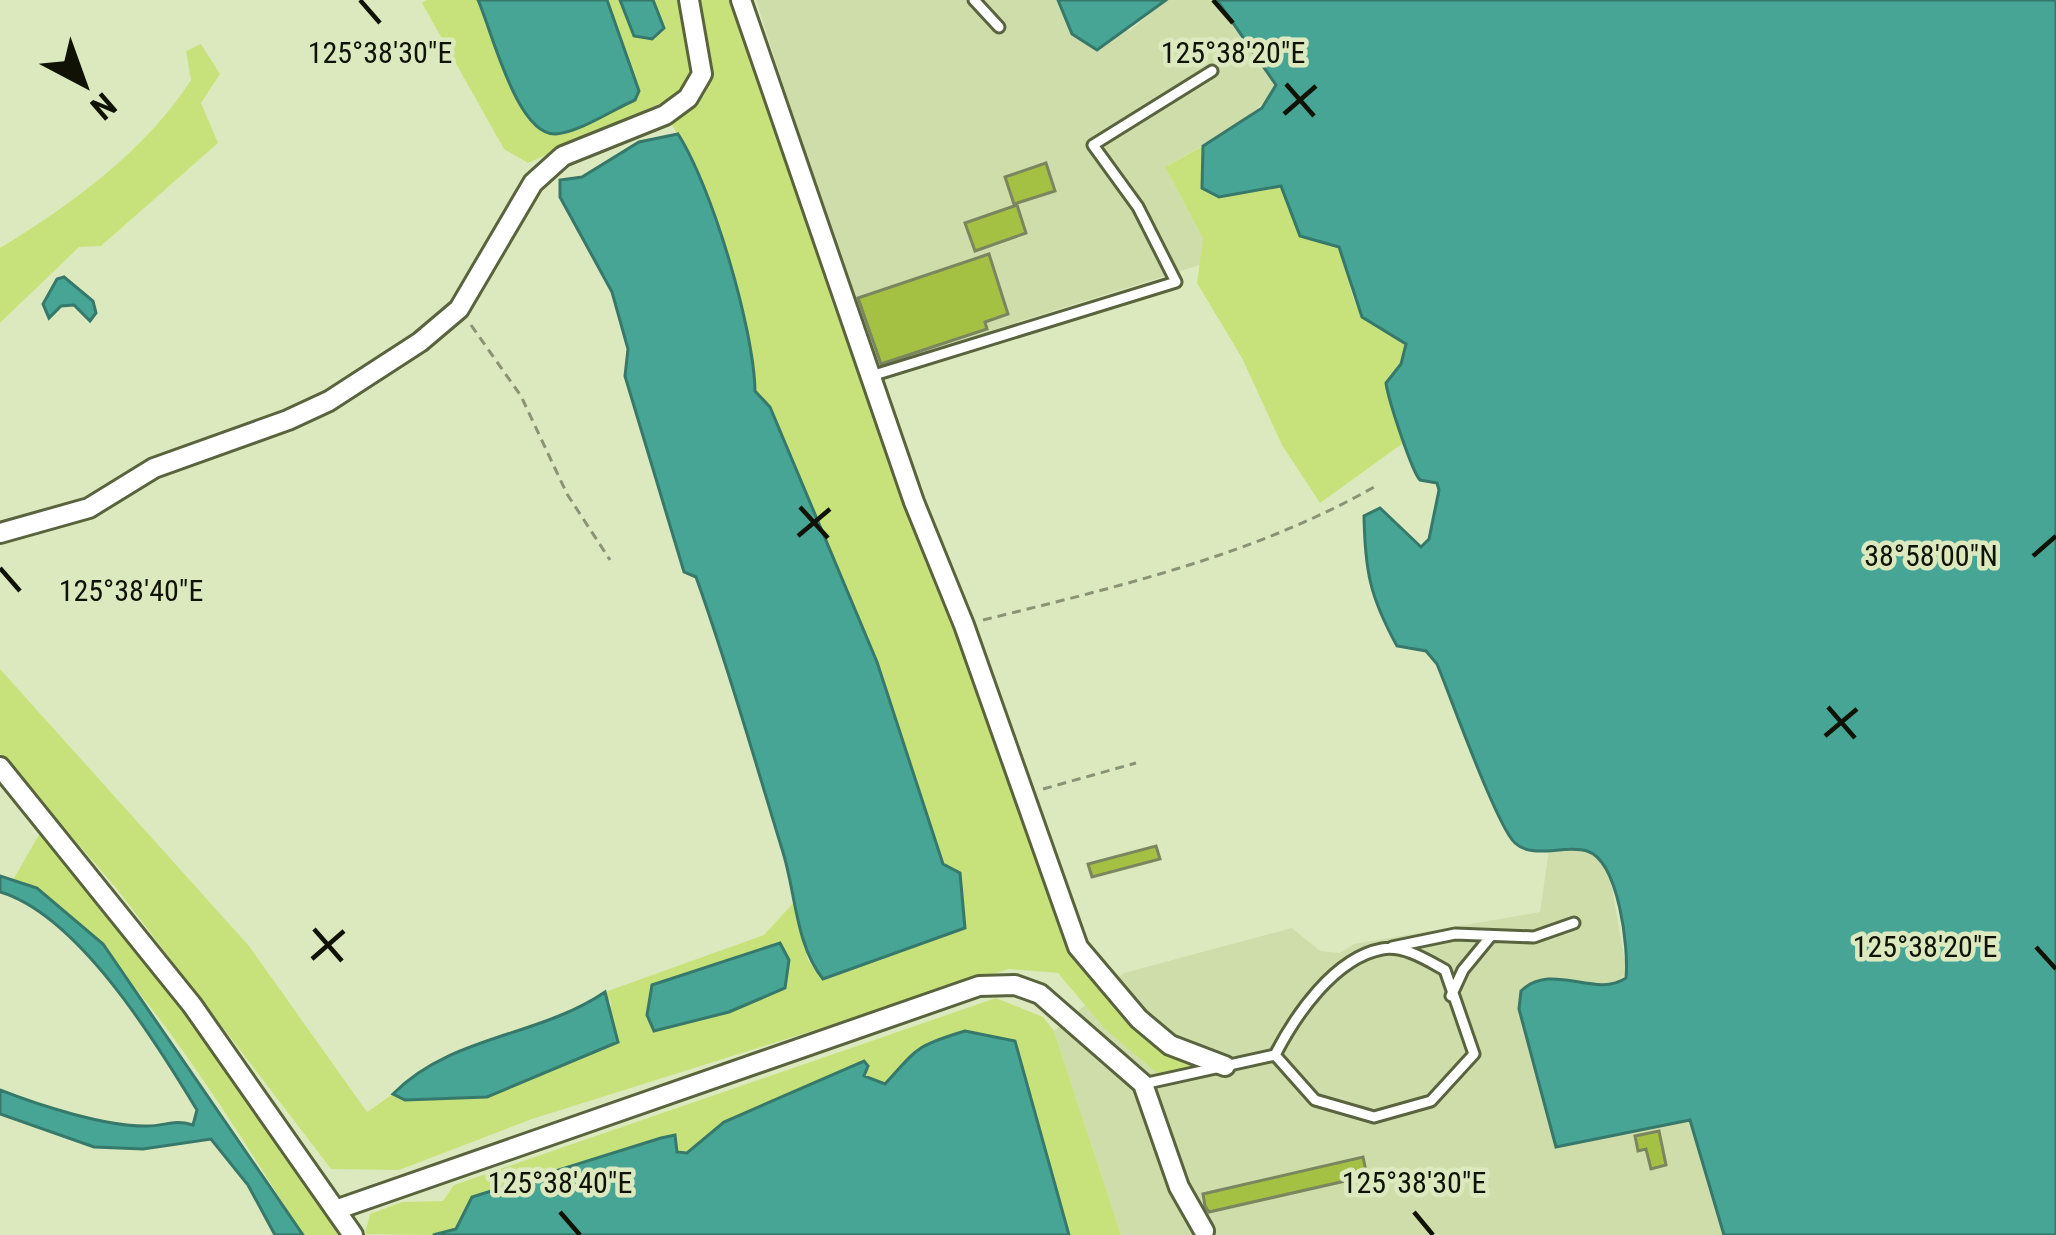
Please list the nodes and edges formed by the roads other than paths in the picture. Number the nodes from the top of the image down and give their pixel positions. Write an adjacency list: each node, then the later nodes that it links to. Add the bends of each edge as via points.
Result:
1 (689, 0): 7 (street, via 702,74 688,98 563,156 533,183 459,309 420,342 328,401 154,468 89,508)
2 (741, 0): 6 (street)
3 (974, 0): 4 (lane)
4 (999, 27)
5 (1212, 70): 6 (lane, via 1093,145 1138,207 1176,282)
6 (871, 376): 14 (street, via 1078,947 1170,1045)
7 (0, 533)
8 (0, 767): 16 (street, via 192,1005)
9 (1574, 923): 10 (lane, via 1534,938)
10 (1492, 935): 11 (lane); 12 (lane)
11 (1381, 949): 12 (lane, via 1411,952 1445,970); 13 (lane, via 1324,982)
12 (1451, 996): 13 (lane, via 1474,1054 1431,1101 1373,1118 1315,1100)
13 (1275, 1055): 14 (lane)
14 (1225, 1066): 15 (lane)
15 (1143, 1084): 16 (street, via 1040,994 979,986); 17 (street, via 1179,1187)
16 (338, 1209): 18 (street)
17 (1204, 1231)
18 (353, 1235)

